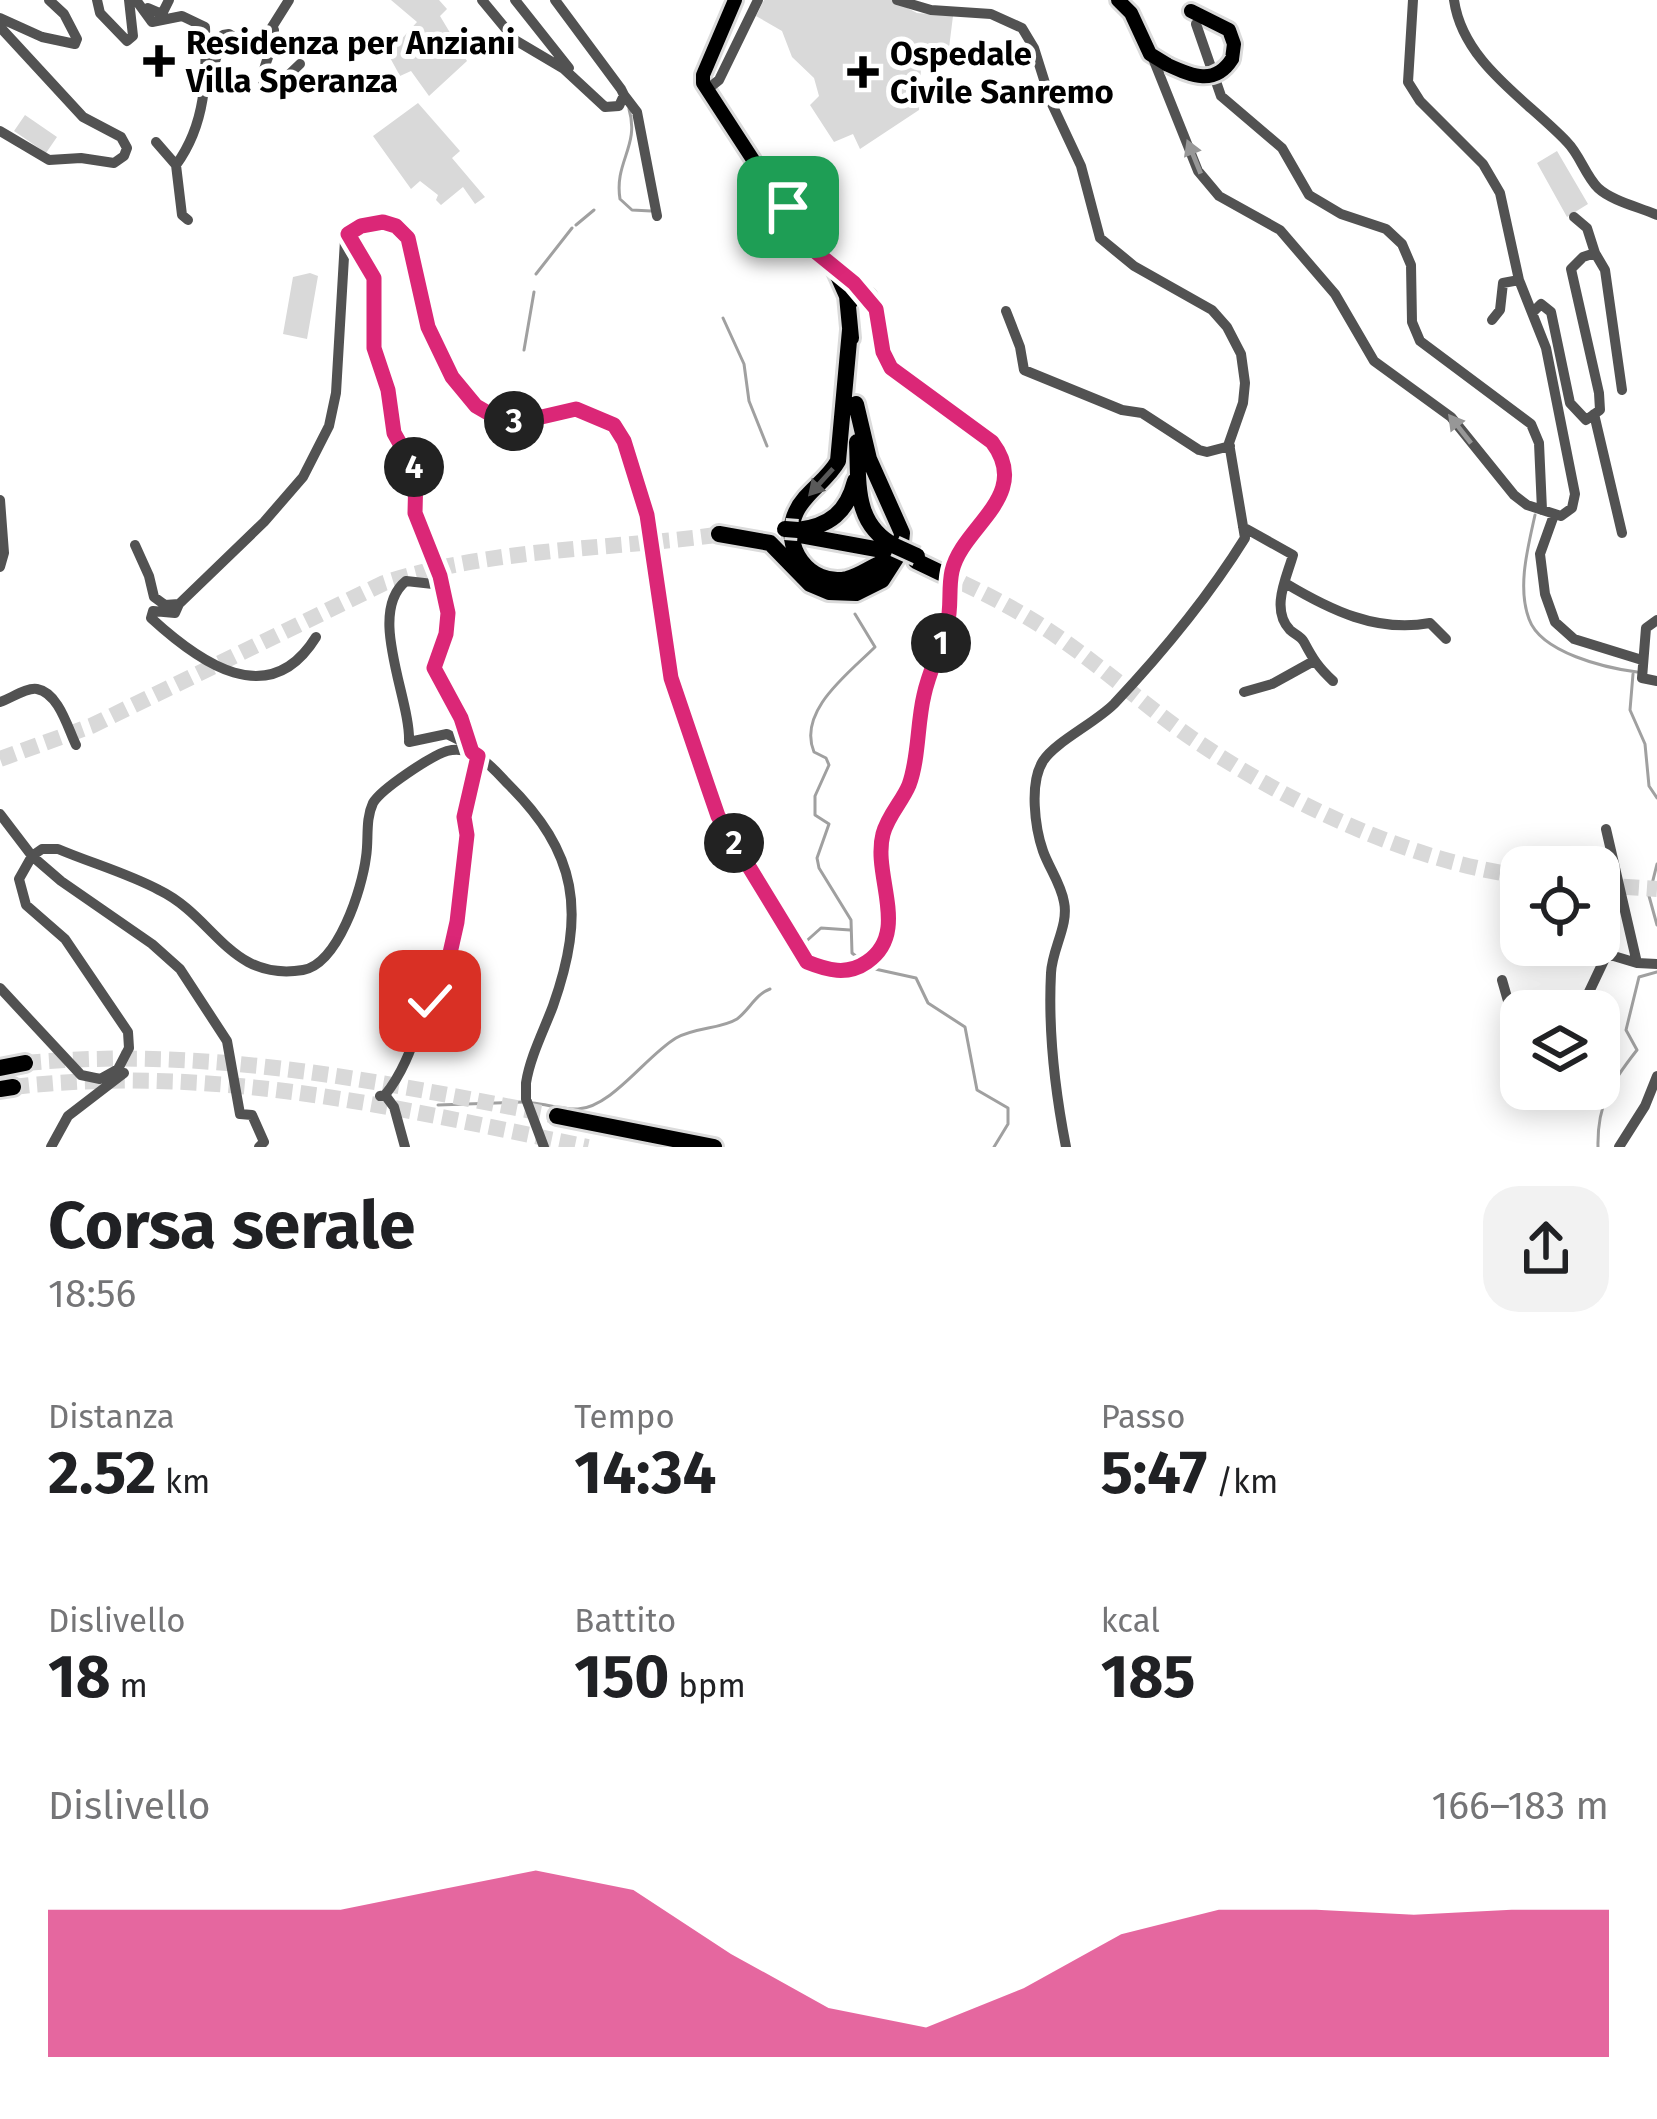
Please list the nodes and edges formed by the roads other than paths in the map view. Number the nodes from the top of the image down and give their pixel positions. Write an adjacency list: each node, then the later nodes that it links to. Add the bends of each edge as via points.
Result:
1 (49, 0): 17 (street, via 75,44)
2 (97, 0): 3 (street, via 127,41)
3 (137, 0): 4 (street, via 155,14); 21 (street, via 152,22 182,16 205,27)
4 (169, 0)
5 (289, 0): 18 (street)
6 (482, 0): 22 (street, via 514,40)
7 (515, 0): 22 (street)
8 (555, 0): 24 (street)
9 (735, 0): 23 (main road, via 703,76)
10 (758, 0): 23 (street)
11 (897, 0): 45 (street, via 991,14 1022,28 1082,166 1100,238 1212,310 1241,354 1243,403)
12 (1118, 0): 15 (main road)
13 (1413, 0): 35 (street, via 1408,82 1494,179)
14 (1454, 0): 28 (street, via 1465,36 1566,141 1596,186)
15 (1129, 7): 19 (main road)
16 (1191, 12): 19 (main road, bridge, via 1232,35 1224,70 1194,76); 47 (street, via 1221,95 1272,137 1309,195 1402,244 1420,341 1536,430)
17 (0, 22): 25 (street, via 83,118 124,140 126,152 118,162 49,160)
18 (273, 27): 20 (street, via 263,85 271,89); 21 (street, via 257,45 223,35)
19 (1152, 56): 47 (street, one-way to 19, via 1514,495 1451,417 1374,362 1335,294 1280,230 1208,186)
20 (300, 64)
21 (205, 77): 27 (street, via 203,109)
22 (583, 84): 24 (street, via 608,108 620,106)
23 (709, 88): 34 (main road, via 811,248)
24 (624, 95): 29 (street, via 637,112)
25 (0, 131)
26 (156, 142): 27 (street)
27 (176, 165): 31 (street)
28 (1657, 215)
29 (657, 216)
30 (1574, 217): 33 (street)
31 (188, 220)
32 (348, 234): 36 (street, via 383,222 408,238 428,327 476,406 520,422 576,409 614,425 647,515 671,678 718,816 807,962 849,971 884,946 890,926 883,836 909,786 954,566 1004,479 992,442 891,368 876,309); 56 (street, via 374,278 374,348 394,433 416,472 415,513); 57 (street, via 329,426 302,477 264,522)
33 (1595, 253): 41 (street, via 1605,270); 43 (street, via 1571,268 1599,393)
34 (835, 269): 36 (highway)
35 (1519, 280): 38 (street); 39 (street, via 1503,283)
36 (853, 296): 40 (highway)
37 (1006, 311): 45 (street, via 1024,370 1142,413 1199,450)
38 (1533, 312): 43 (street, via 1541,304 1551,312 1570,404 1586,420); 47 (street, via 1574,494 1568,513)
39 (1492, 320)
40 (850, 330): 42 (highway); 52 (highway, one-way to 52, via 838,460 800,505 792,542 802,564 827,579 854,577)
41 (1622, 390)
42 (856, 404): 44 (highway); 49 (highway, via 869,459 902,533 900,552 882,580 856,593 829,592 770,543 717,534)
43 (1594, 414): 50 (street)
44 (856, 444): 49 (highway, via 846,506 829,521); 52 (highway, via 862,513)
45 (1230, 446): 48 (street)
46 (0, 500): 54 (street)
47 (1548, 512): 61 (street, via 1554,524 1540,554 1556,622 1574,639)
48 (1243, 527): 55 (street, via 1293,555); 88 (street, via 1245,538 1193,616 1114,703 1039,769 1038,832 1066,914 1051,970)
49 (791, 532): 52 (highway)
50 (1622, 533)
51 (135, 545): 57 (street, via 154,597)
52 (893, 553): 53 (highway, bridge)
53 (924, 565)
54 (0, 567)
55 (1285, 583): 60 (street, via 1362,621 1430,623); 62 (street, via 1282,612)
56 (442, 590): 68 (street, via 448,626 434,668); 68 (street, via 406,581 392,598 400,693 410,742 447,734)
57 (178, 604): 59 (street, via 176,613 153,611 151,618 190,652 231,672 280,672)
58 (1657, 620): 61 (street, via 1646,628)
59 (316, 637)
60 (1446, 639)
61 (1642, 660): 64 (street, via 1642,678)
62 (1312, 662): 63 (street); 65 (street)
63 (1333, 681)
64 (1657, 681)
65 (1244, 692)
66 (0, 702): 67 (street, via 43,691)
67 (76, 745)
68 (472, 753): 71 (street, via 451,749 381,792 335,947 302,970 245,963 159,889 58,849); 85 (street, via 448,962 406,1068 382,1096 394,1107); 86 (street, via 554,837 573,899 563,974 526,1083)
69 (0, 814): 71 (street)
70 (1606, 829): 72 (street)
71 (32, 856): 78 (street, via 19,879 26,905 65,939 124,1024); 84 (street, via 180,969 227,1041 240,1114 259,1124)
72 (1637, 963): 73 (street); 77 (street, via 1607,954)
73 (1657, 964)
74 (1502, 980): 76 (street)
75 (0, 988): 78 (street, via 81,1075 100,1079)
76 (1505, 990)
77 (1590, 990)
78 (125, 1059): 83 (street, via 125,1072 68,1116)
79 (25, 1064): 80 (highway)
80 (0, 1067)
81 (1657, 1076): 89 (street)
82 (557, 1116): 87 (highway)
83 (51, 1147)
84 (259, 1147)
85 (405, 1147)
86 (543, 1147)
87 (714, 1147)
88 (1066, 1147)
89 (1619, 1147)

